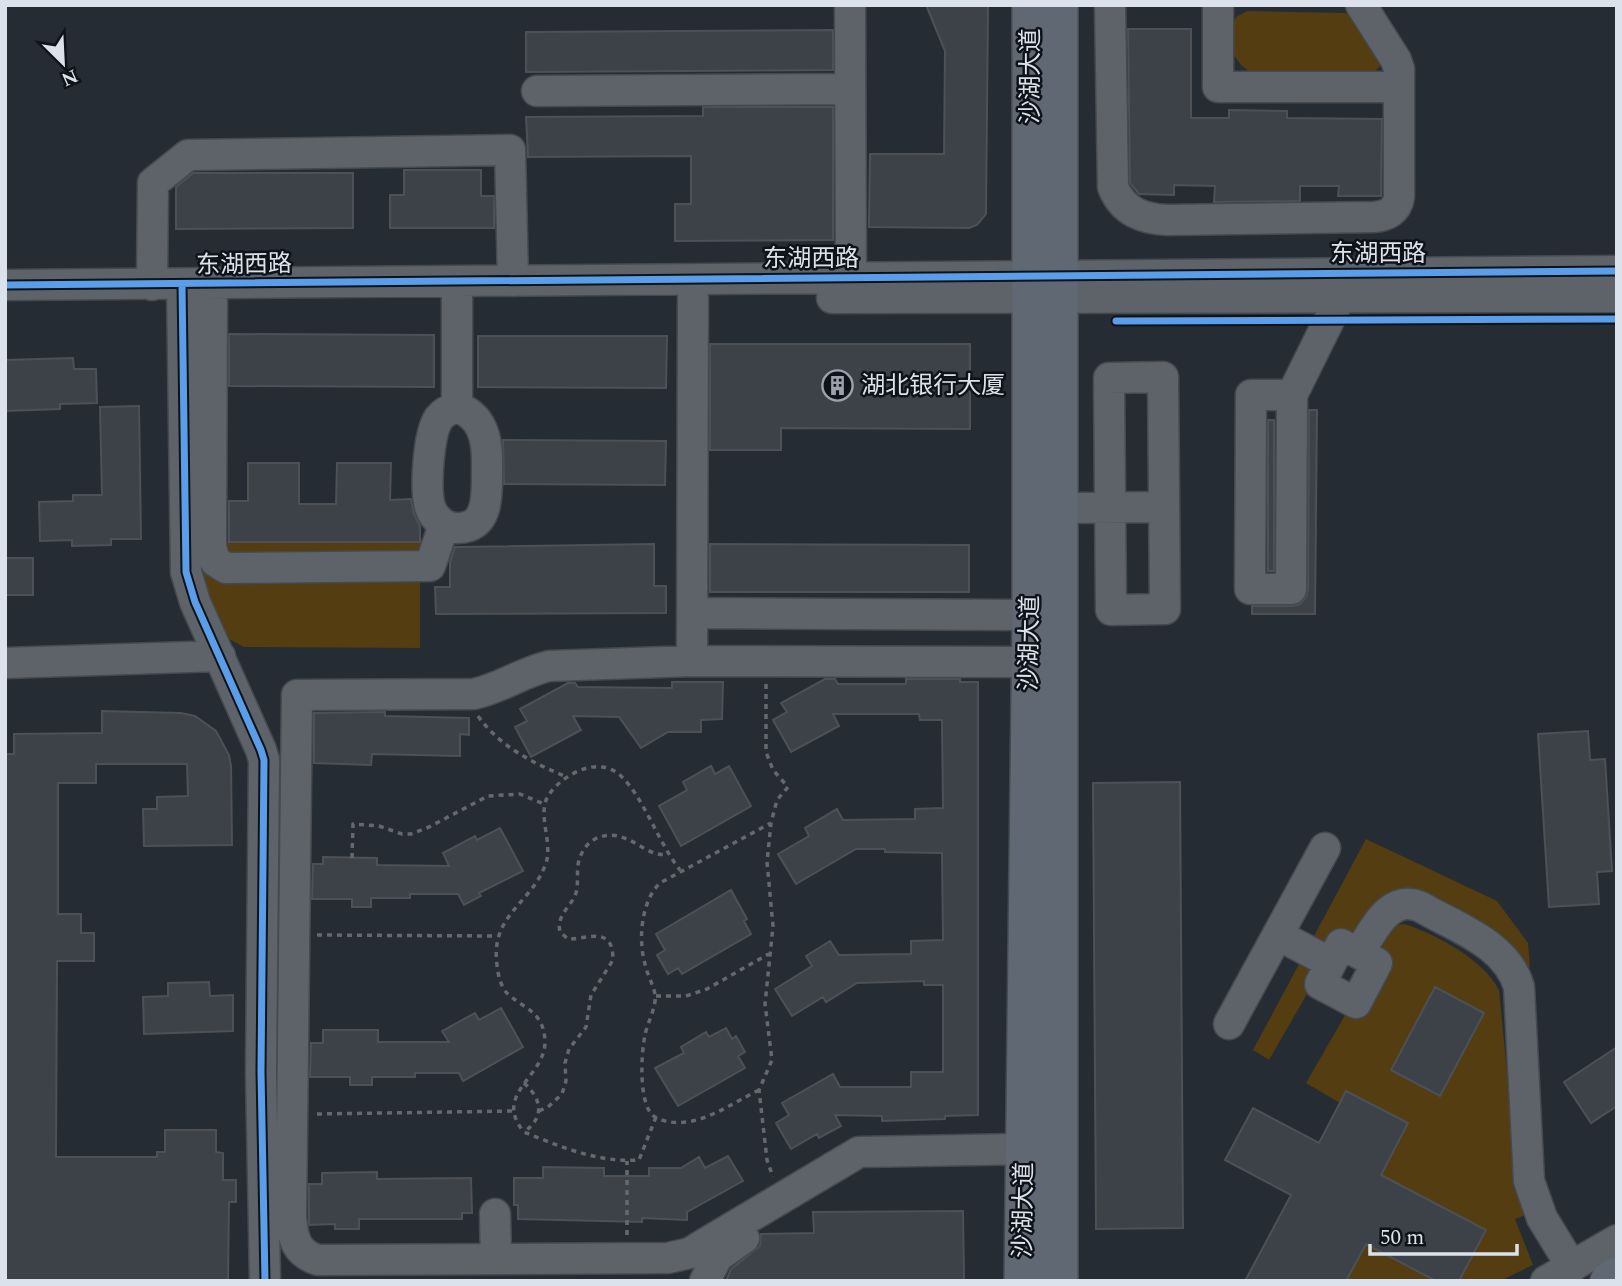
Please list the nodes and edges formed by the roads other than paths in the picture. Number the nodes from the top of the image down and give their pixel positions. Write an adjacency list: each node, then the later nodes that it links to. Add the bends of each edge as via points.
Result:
1 (849, 5): 8 (street)
2 (1031, 5): 14 (main road, 沙湖大道)
3 (1059, 5): 14 (main road, 沙湖大道)
4 (1110, 5): 7 (street, via 1113,187 1122,203 1140,216 1168,220 1386,215 1399,197)
5 (1218, 5): 7 (street, via 1218,87)
6 (1361, 5): 7 (street, via 1396,60)
7 (1399, 88)
8 (850, 89): 9 (street); 11 (street)
9 (537, 91)
10 (1617, 271): 14 (street, 东湖西路)
11 (850, 278): 12 (street, 东湖西路); 14 (street, 东湖西路)
12 (513, 281): 15 (street, 东湖西路); 15 (street, via 510,150 188,155 153,183)
13 (5, 285): 15 (street, 东湖西路)
14 (1045, 287): 20 (street, 东湖西路); 21 (street, 东湖西路); 25 (main road, 沙湖大道); 30 (main road, 沙湖大道)
15 (172, 289): 17 (street, 东湖西路); 18 (street, 东湖西路); 32 (street, via 186,572)
16 (1617, 297): 21 (street, 东湖西路)
17 (5, 298)
18 (212, 298): 19 (street, 东湖西路); 27 (street, via 211,547 215,561 226,568 430,566)
19 (457, 298): 20 (street, 东湖西路); 23 (street)
20 (693, 298): 28 (street)
21 (1340, 298): 22 (street)
22 (1292, 395): 22 (street, via 1251,395 1250,589 1291,589)
23 (457, 407): 27 (street, via 438,419 430,441 430,509); 27 (street, via 472,415 484,436 488,499 475,523 458,528)
24 (1164, 507): 26 (street); 26 (street, via 1165,609 1111,610); 26 (street, via 1163,377 1109,377)
25 (1058, 508): 26 (street); 48 (main road, 沙湖大道)
26 (1110, 508)
27 (444, 525)
28 (693, 612): 29 (street); 33 (street)
29 (940, 615): 30 (street); 31 (street, via 940,631)
30 (1031, 615): 34 (main road, 沙湖大道)
31 (848, 632)
32 (220, 656): 35 (street); 45 (street, via 264,760 261,1072)
33 (692, 660): 34 (street); 42 (street, via 549,666 474,694 298,695 291,1218 295,1242 303,1254 318,1260)
34 (1030, 662): 39 (main road, 沙湖大道)
35 (5, 663)
36 (1325, 848): 37 (street)
37 (1278, 935): 38 (street); 43 (street, via 1345,958 1386,913 1409,903 1492,947 1506,960 1519,987 1529,1181 1542,1217)
38 (1229, 1024)
39 (1026, 1158): 42 (street, via 859,1152 679,1256); 46 (street, via 863,1167 723,1251); 47 (main road, 沙湖大道)
40 (495, 1214): 42 (street)
41 (1617, 1240): 43 (street)
42 (496, 1259)
43 (1573, 1267): 49 (street)
44 (1617, 1276): 50 (main road)
45 (265, 1281)
46 (705, 1281)
47 (1023, 1281)
48 (1059, 1281)
49 (1546, 1281)
50 (1609, 1281)

